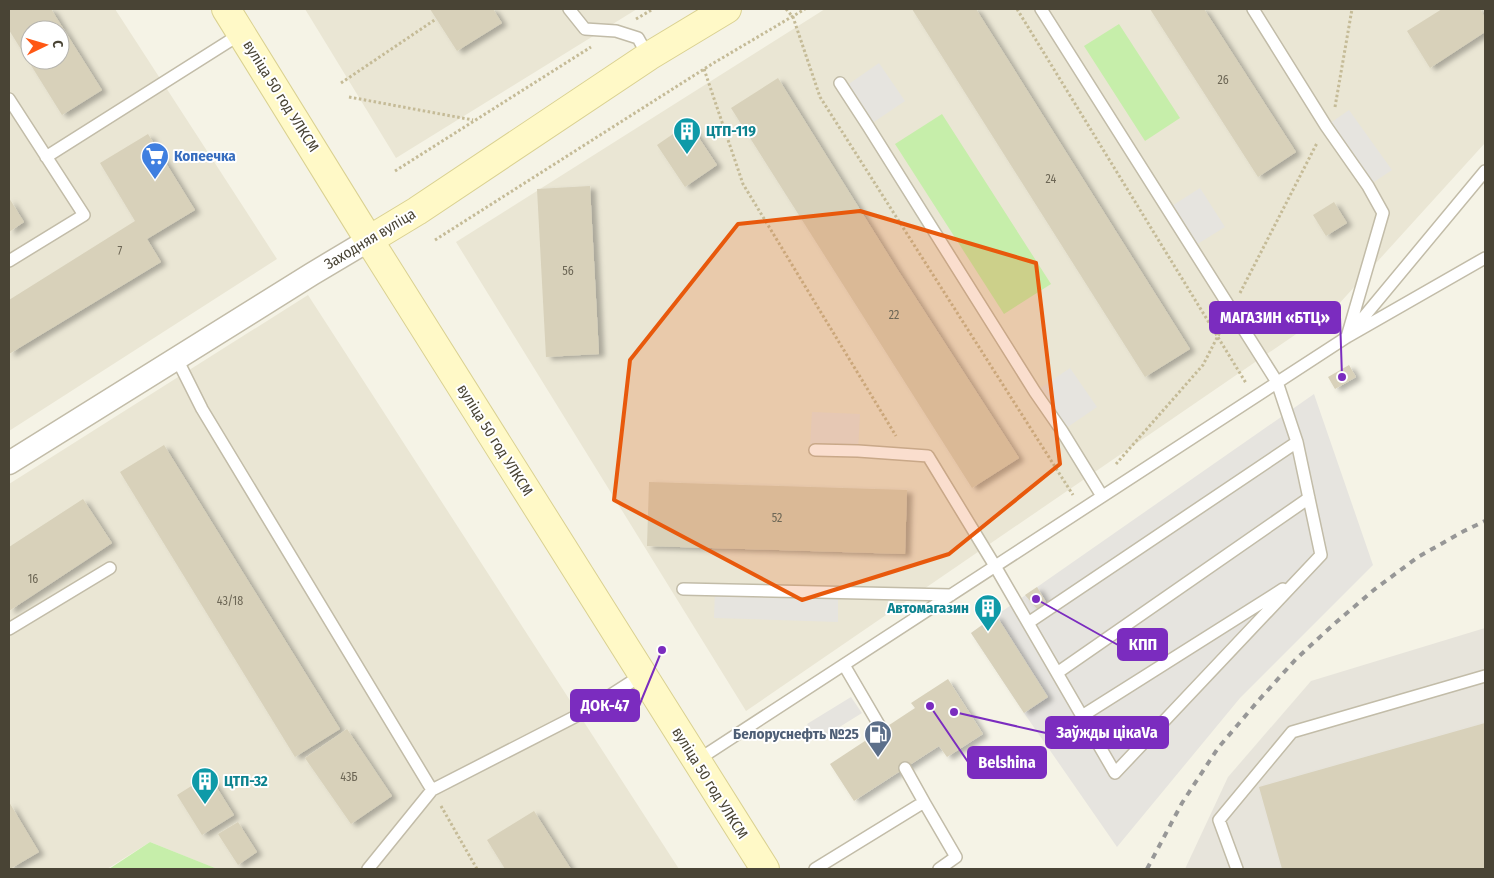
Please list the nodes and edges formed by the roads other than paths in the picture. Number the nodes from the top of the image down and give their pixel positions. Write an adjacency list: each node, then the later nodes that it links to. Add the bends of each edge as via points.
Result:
1 (226, 9): 6 (main road, вуліца 50 год УЛКСМ)
2 (569, 9): 7 (lane, via 585,29 616,31 638,38)
3 (727, 9): 7 (main road, Заходняя вуліца)
4 (1041, 9): 17 (lane)
5 (1253, 9): 15 (lane, via 1383,213)
6 (242, 34): 10 (lane); 12 (main road, вуліца 50 год УЛКСМ)
7 (649, 56): 12 (main road, Заходняя вуліца)
8 (840, 84): 21 (lane)
9 (9, 99): 10 (lane)
10 (46, 157): 14 (lane, via 84,215)
11 (1484, 174): 15 (lane)
12 (369, 240): 16 (street, Заходняя вуліца); 32 (main road, вуліца 50 год УЛКСМ)
13 (1485, 258): 15 (lane)
14 (9, 261)
15 (1347, 337): 17 (lane)
16 (177, 358): 20 (street, Заходняя вуліца); 38 (lane, via 202,410)
17 (1277, 382): 18 (lane); 21 (lane)
18 (1298, 442): 22 (lane); 28 (lane)
19 (815, 450): 23 (lane, via 928,456)
20 (9, 463)
21 (1099, 492): 23 (lane)
22 (1309, 498): 25 (lane, via 1321,555); 31 (lane)
23 (995, 566): 27 (lane); 28 (lane)
24 (110, 568): 29 (lane)
25 (1298, 580): 34 (lane); 34 (lane, via 1115,773)
26 (683, 589): 27 (lane)
27 (951, 595): 30 (lane)
28 (1028, 623): 31 (lane)
29 (9, 630)
30 (844, 664): 35 (lane); 36 (lane)
31 (1057, 673): 34 (lane)
32 (642, 675): 36 (main road, вуліца 50 год УЛКСМ); 38 (lane, via 586,711)
33 (1485, 676): 44 (lane, via 1292,732 1219,820)
34 (1082, 716)
35 (882, 730)
36 (696, 761): 41 (main road, вуліца 50 год УЛКСМ)
37 (905, 768): 39 (lane)
38 (432, 790): 40 (lane)
39 (924, 802): 42 (lane); 43 (lane, via 956,857)
40 (368, 869)
41 (765, 869)
42 (815, 869)
43 (938, 869)
44 (1237, 869)

